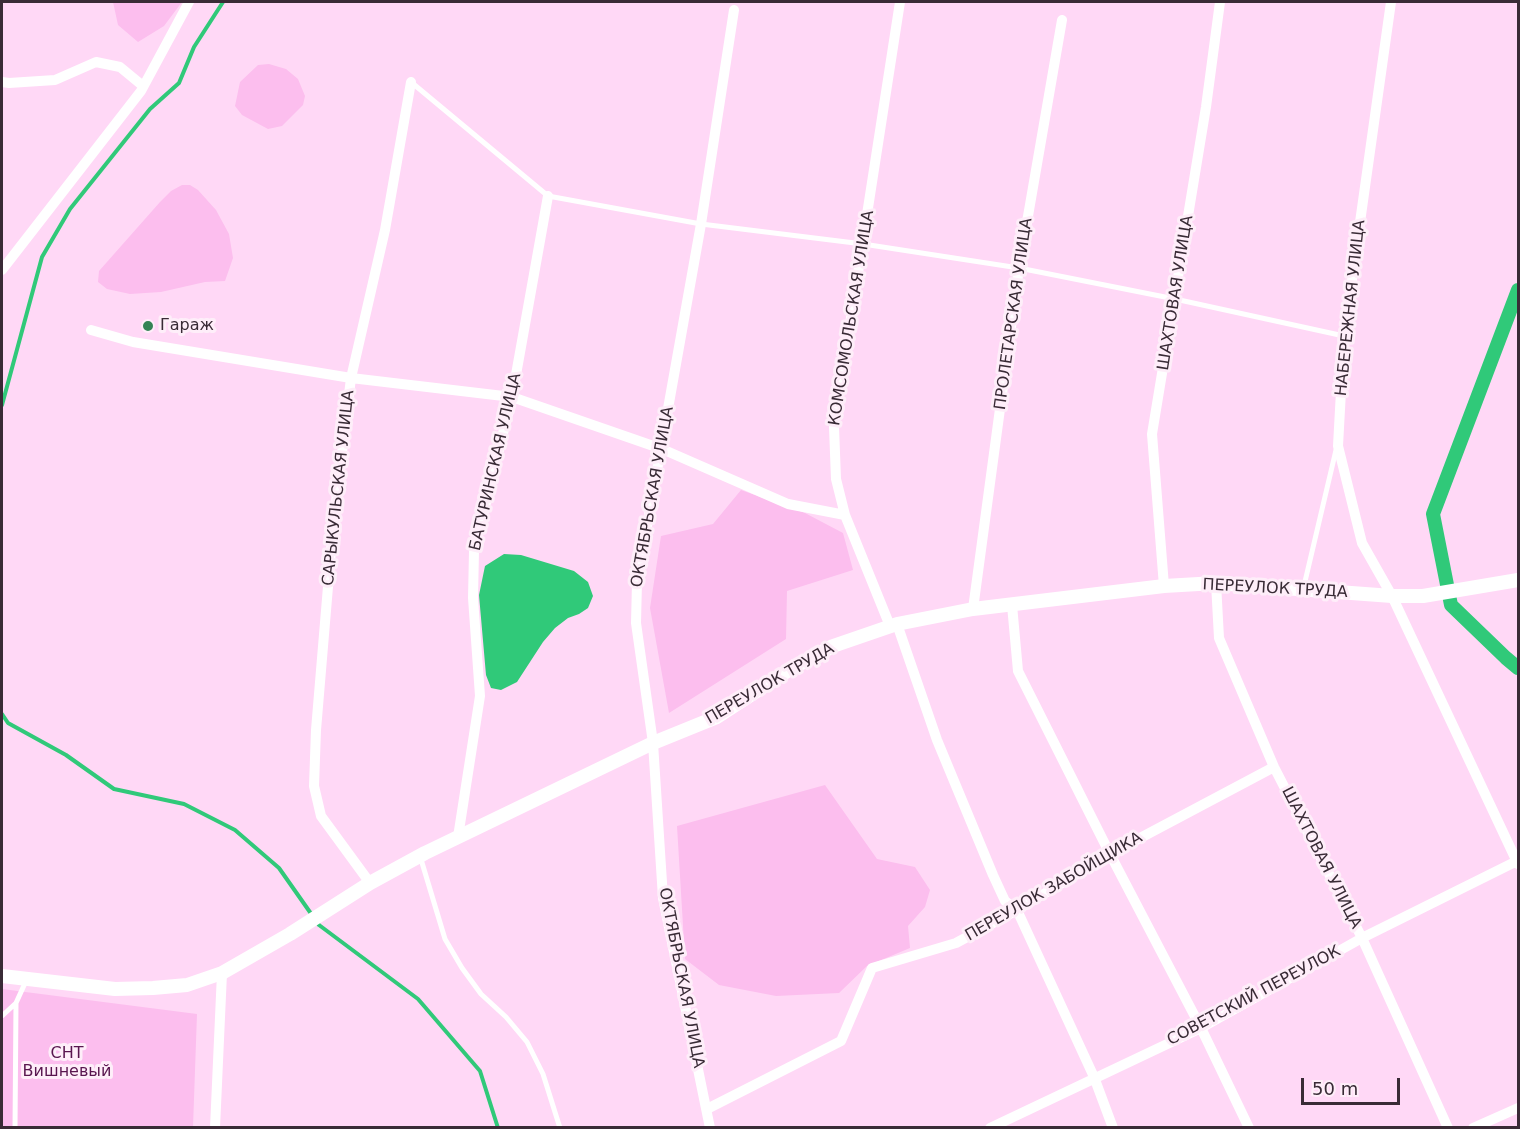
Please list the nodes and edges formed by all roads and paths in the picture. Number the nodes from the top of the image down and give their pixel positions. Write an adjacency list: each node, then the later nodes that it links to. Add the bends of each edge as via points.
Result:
1 (189, 2): 9 (street)
2 (900, 2): 12 (street, КОМСОМОЛЬСКАЯ УЛИЦА)
3 (1220, 2): 15 (street, ШАХТОВАЯ УЛИЦА)
4 (1391, 2): 17 (street, НАБЕРЕЖНАЯ УЛИЦА)
5 (734, 10): 11 (street, ОКТЯБРЬСКАЯ УЛИЦА)
6 (1062, 20): 13 (street, ПРОЛЕТАРСКАЯ УЛИЦА)
7 (2, 82): 9 (street, via 55,80 96,62 120,67)
8 (411, 82): 10 (lane); 18 (street, САРЫКУЛЬСКАЯ УЛИЦА, via 386,230)
9 (143, 86): 14 (street)
10 (548, 196): 11 (lane); 19 (street, БАТУРИНСКАЯ УЛИЦА)
11 (701, 224): 12 (lane); 21 (street, ОКТЯБРЬСКАЯ УЛИЦА)
12 (863, 244): 13 (lane); 22 (street, КОМСОМОЛЬСКАЯ УЛИЦА, via 834,426 836,478)
13 (1019, 268): 15 (lane); 29 (street, ПРОЛЕТАРСКАЯ УЛИЦА)
14 (2, 270)
15 (1175, 299): 17 (lane); 25 (street, ШАХТОВАЯ УЛИЦА, via 1152,434)
16 (92, 330): 18 (street, via 133,342)
17 (1344, 336): 20 (street, НАБЕРЕЖНАЯ УЛИЦА)
18 (351, 378): 19 (street); 37 (street, САРЫКУЛЬСКАЯ УЛИЦА, via 333,527 314,786 321,816)
19 (512, 396): 21 (street); 33 (street, БАТУРИНСКАЯ УЛИЦА, via 474,551 480,696)
20 (1338, 446): 26 (lane); 27 (street, НАБЕРЕЖНАЯ УЛИЦА, via 1362,543)
21 (662, 448): 22 (street, via 788,504); 31 (street, ОКТЯБРЬСКАЯ УЛИЦА, via 637,582 636,623)
22 (845, 515): 30 (street, КОМСОМОЛЬСКАЯ УЛИЦА)
23 (1518, 580): 27 (street, ПЕРЕУЛОК ТРУДА, via 1423,596)
24 (1216, 583): 25 (street, ПЕРЕУЛОК ТРУДА); 26 (street, ПЕРЕУЛОК ТРУДА); 32 (street, ШАХТОВАЯ УЛИЦА, via 1219,638)
25 (1164, 586): 28 (street, ПЕРЕУЛОК ТРУДА)
26 (1303, 590): 27 (street, ПЕРЕУЛОК ТРУДА)
27 (1392, 596): 36 (street, НАБЕРЕЖНАЯ УЛИЦА)
28 (1012, 605): 29 (street, ПЕРЕУЛОК ТРУДА); 34 (street, via 1018,671)
29 (973, 609): 30 (street, ПЕРЕУЛОК ТРУДА)
30 (894, 625): 31 (street, ПЕРЕУЛОК ТРУДА, via 833,646 717,717); 38 (street, КОМСОМОЛЬСКАЯ УЛИЦА, via 993,875 1005,901)
31 (653, 743): 33 (street, ПЕРЕУЛОК ТРУДА); 48 (street, ОКТЯБРЬСКАЯ УЛИЦА, via 663,898)
32 (1274, 766): 34 (street, ПЕРЕУЛОК ЗАБОЙЩИКА); 39 (street, ШАХТОВАЯ УЛИЦА)
33 (458, 837): 35 (street, ПЕРЕУЛОК ТРУДА)
34 (1110, 854): 38 (street, ПЕРЕУЛОК ЗАБОЙЩИКА); 45 (street)
35 (420, 856): 37 (street, ПЕРЕУЛОК ТРУДА); 51 (lane, via 445,939 481,994 527,1042 543,1074)
36 (1518, 863): 39 (street, СОВЕТСКИЙ ПЕРЕУЛОК)
37 (370, 883): 40 (street, ПЕРЕУЛОК ТРУДА)
38 (1017, 910): 46 (street, КОМСОМОЛЬСКАЯ УЛИЦА); 48 (street, ПЕРЕУЛОК ЗАБОЙЩИКА, via 956,943 872,968 841,1041)
39 (1362, 938): 45 (street, СОВЕТСКИЙ ПЕРЕУЛОК); 56 (street, ШАХТОВАЯ УЛИЦА)
40 (222, 973): 42 (street, ПЕРЕУЛОК ТРУДА, via 187,985 153,988 115,989); 50 (street)
41 (2, 976): 42 (street, ПЕРЕУЛОК ТРУДА)
42 (26, 979): 43 (lane)
43 (16, 1003): 44 (lane); 49 (lane)
44 (2, 1016)
45 (1201, 1028): 46 (street, СОВЕТСКИЙ ПЕРЕУЛОК); 55 (street)
46 (1094, 1077): 53 (street, СОВЕТСКИЙ ПЕРЕУЛОК); 54 (street, КОМСОМОЛЬСКАЯ УЛИЦА)
47 (1518, 1108): 57 (street)
48 (707, 1109): 52 (street, ОКТЯБРЬСКАЯ УЛИЦА)
49 (15, 1128)
50 (215, 1128)
51 (560, 1128)
52 (710, 1128)
53 (990, 1128)
54 (1113, 1128)
55 (1249, 1128)
56 (1448, 1128)
57 (1473, 1128)

